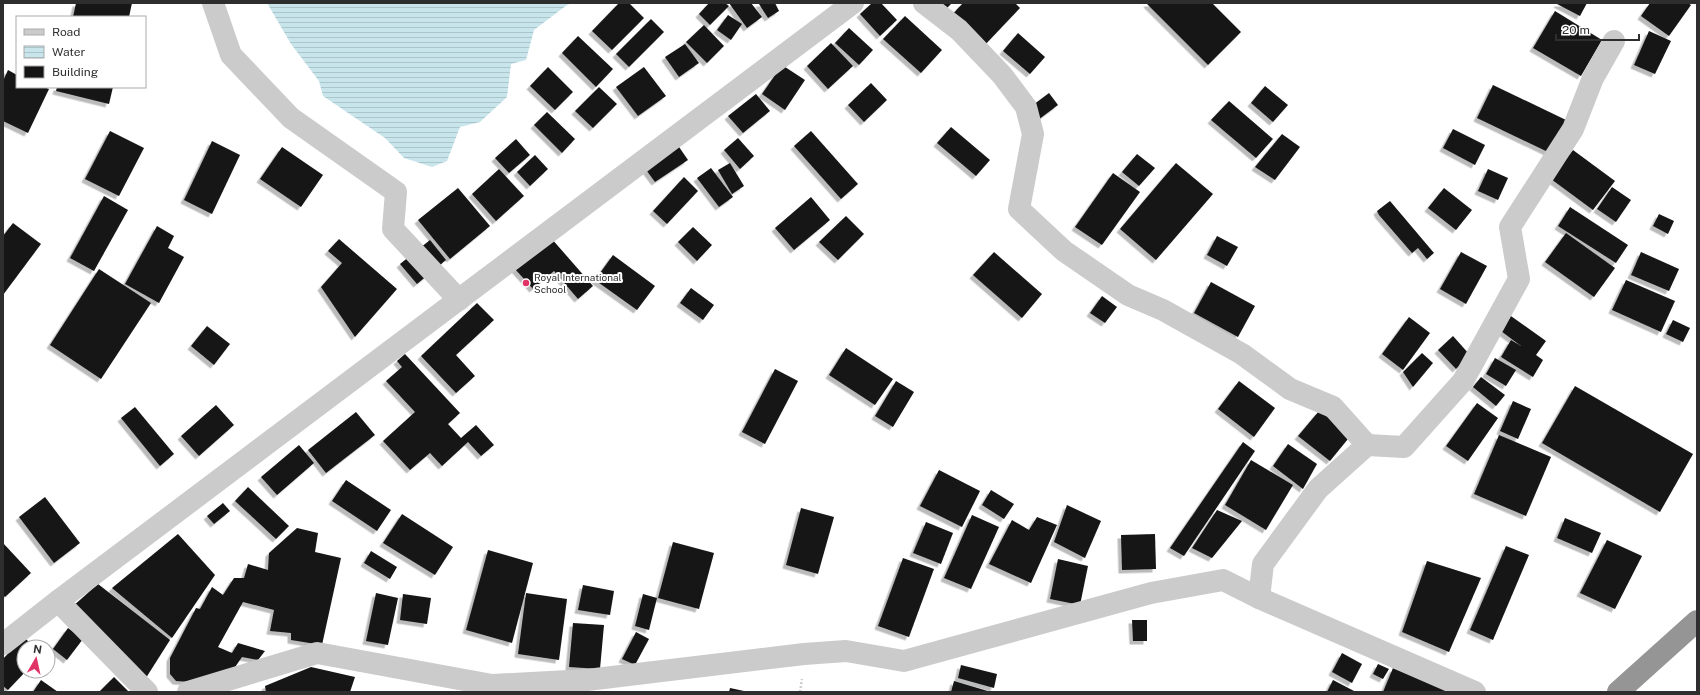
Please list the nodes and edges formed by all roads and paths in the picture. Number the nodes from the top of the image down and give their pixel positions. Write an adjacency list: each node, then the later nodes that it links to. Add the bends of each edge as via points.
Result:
1 (213, 3): 5 (street, via 231,55 290,118 396,192 393,229)
2 (854, 3): 5 (street)
3 (924, 3): 6 (street, via 959,30 1002,75 1026,107 1033,134 1019,209 1064,251 1128,295 1163,310 1242,354 1290,390 1333,407)
4 (1614, 41): 6 (street, via 1594,78 1573,129 1510,227 1519,279 1463,381 1404,447)
5 (459, 300): 8 (street)
6 (1368, 445): 7 (street, via 1318,489 1263,564)
7 (1259, 598): 12 (street, via 1223,580 1151,593 904,661 846,651 587,680 492,685 317,653); 13 (street)
8 (58, 600): 10 (street); 11 (street)
9 (1697, 621): 14 (highway)
10 (3, 644)
11 (146, 692)
12 (188, 692)
13 (1475, 692)
14 (1618, 692)

